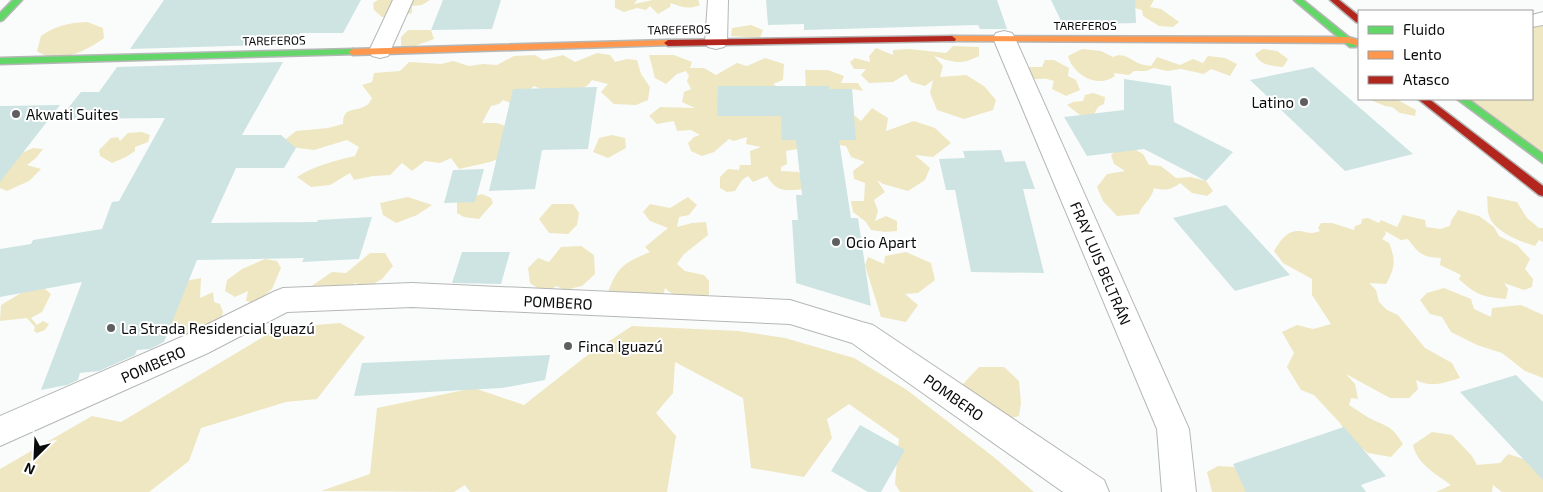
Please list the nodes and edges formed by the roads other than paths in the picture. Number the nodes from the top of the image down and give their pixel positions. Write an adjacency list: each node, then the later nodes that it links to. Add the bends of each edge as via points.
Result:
1 (18, 0): 6 (street)
2 (403, 0): 11 (street)
3 (718, 0): 9 (street)
4 (1298, 0): 10 (street)
5 (1334, 0): 7 (street)
6 (0, 18)
7 (1358, 19)
8 (1004, 38): 9 (street, TAREFEROS); 10 (street, TAREFEROS); 19 (street, FRAY LUIS BELTRÁN, via 1173,429)
9 (716, 42): 11 (street, TAREFEROS)
10 (1354, 42)
11 (380, 51): 12 (street, TAREFEROS)
12 (0, 61)
13 (1424, 100): 16 (street)
14 (1463, 100): 15 (street)
15 (1543, 159)
16 (1543, 192)
17 (0, 431): 18 (street, POMBERO, via 197,344 283,300 412,295 790,312 862,334)
18 (1092, 492)
19 (1179, 492)

